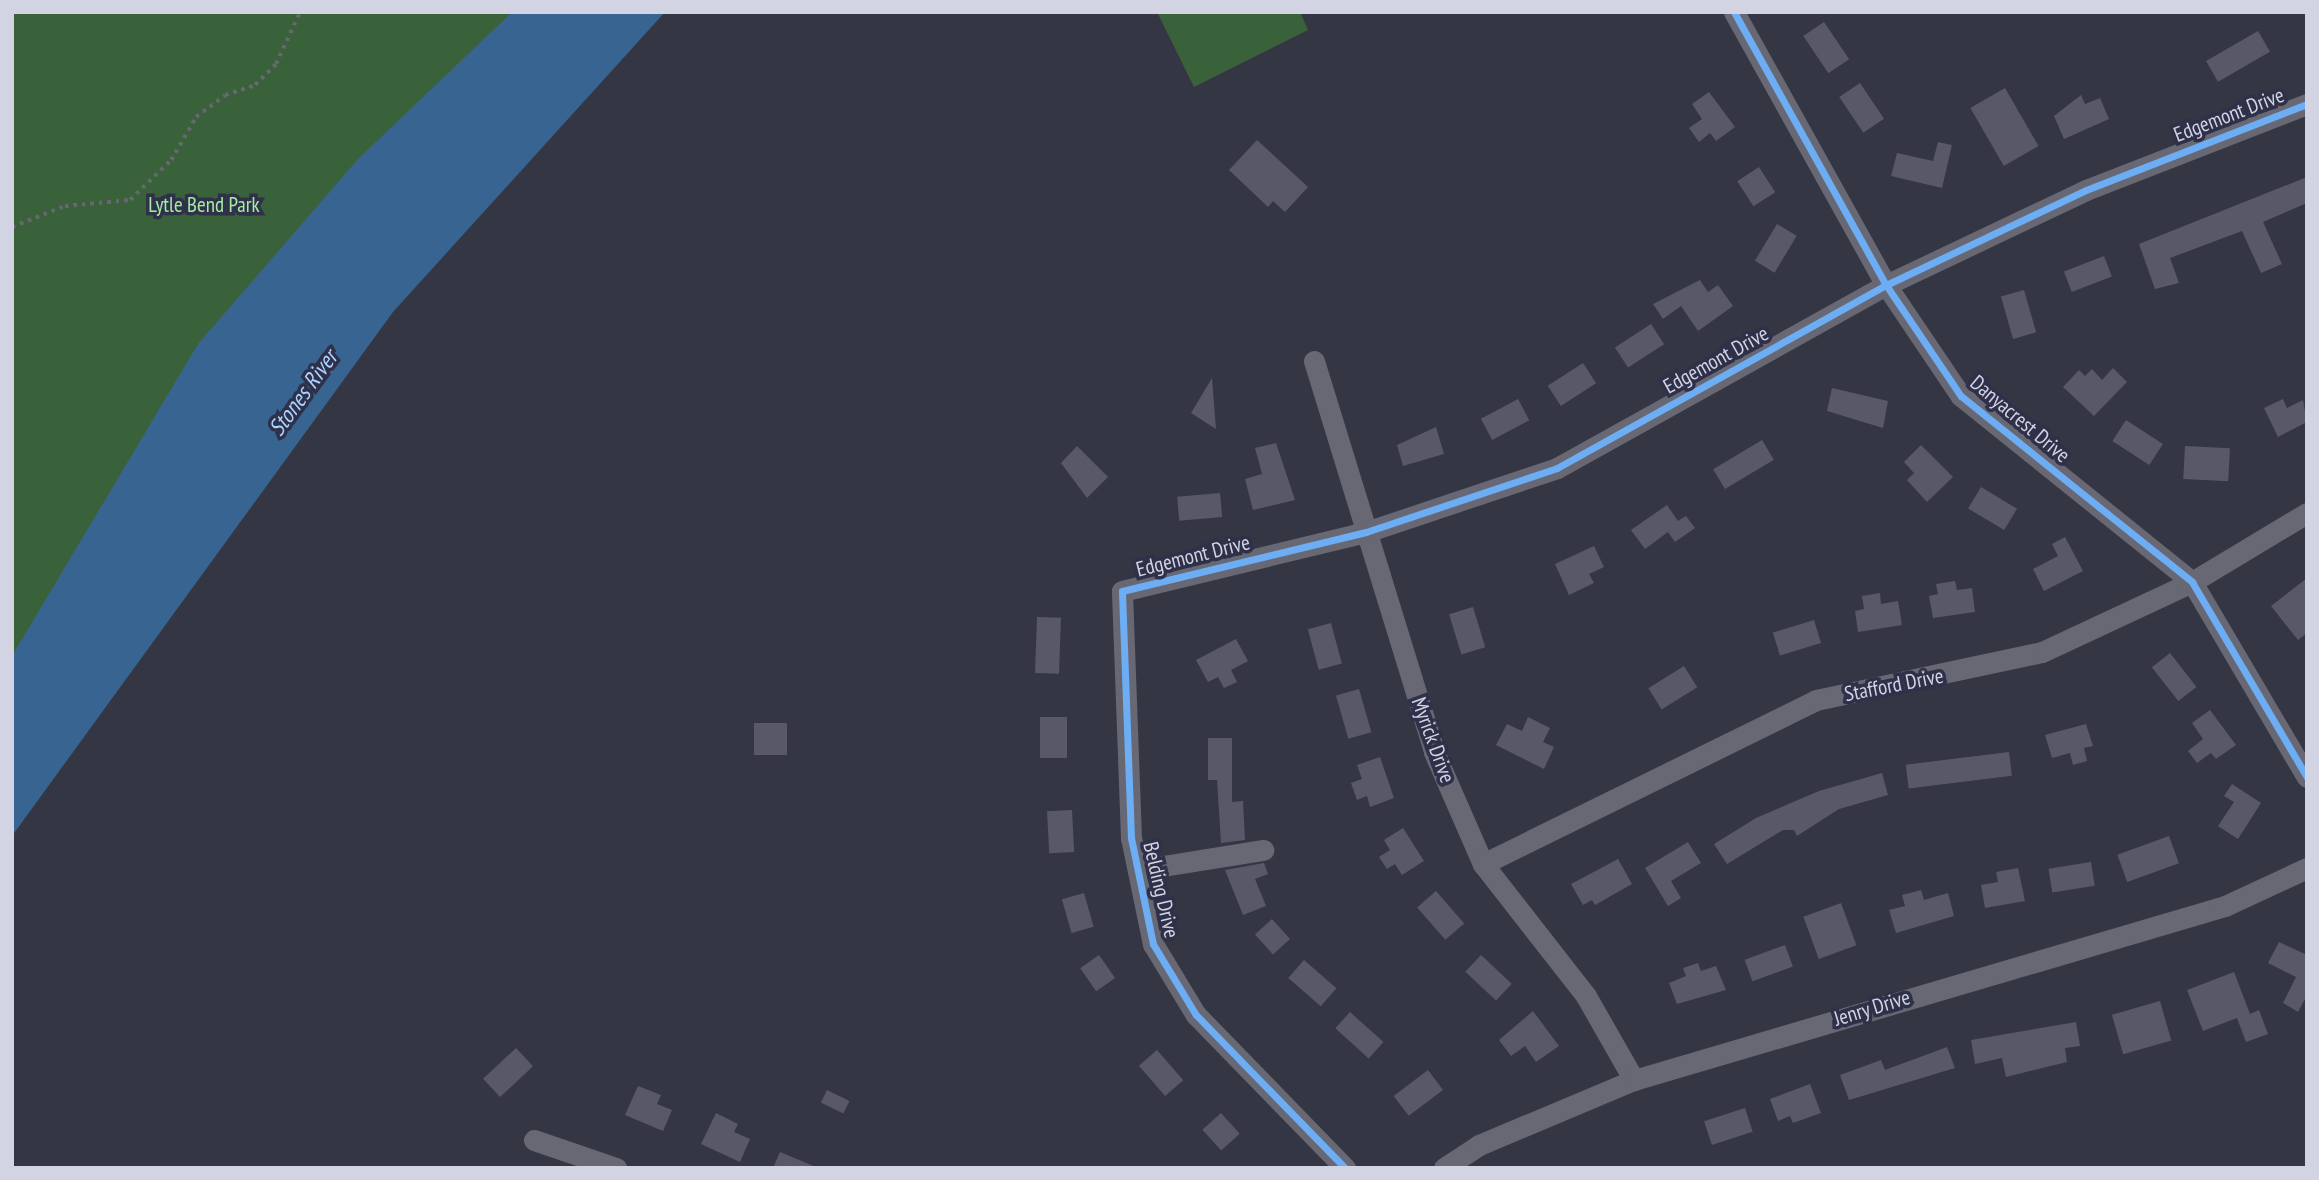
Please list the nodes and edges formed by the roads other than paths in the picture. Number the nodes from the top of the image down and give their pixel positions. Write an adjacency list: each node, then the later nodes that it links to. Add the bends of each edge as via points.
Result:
1 (1734, 12): 3 (street, Danyacrest Drive)
2 (2307, 104): 3 (street, Edgemont Drive, via 2086,190)
3 (1886, 285): 6 (street, Edgemont Drive, via 1557,468); 7 (street, Danyacrest Drive, via 1961,396)
4 (1314, 361): 6 (street, Myrick Drive)
5 (2307, 513): 7 (street, Stafford Drive)
6 (1366, 532): 8 (street, Edgemont Drive); 11 (street, Myrick Drive, via 1434,752)
7 (2192, 582): 9 (street, Danyacrest Drive); 11 (street, Stafford Drive, via 2042,652 1816,700)
8 (1122, 591): 13 (street, Belding Drive, via 1131,838)
9 (2307, 778)
10 (1263, 849): 13 (street)
11 (1483, 864): 14 (street, Myrick Drive, via 1586,996)
12 (2307, 868): 14 (street, Jenry Drive, via 2225,906)
13 (1138, 870): 17 (street, Belding Drive, via 1153,944 1196,1015)
14 (1634, 1080): 18 (street, Jenry Drive, via 1479,1145)
15 (534, 1140): 16 (street)
16 (616, 1168)
17 (1345, 1168)
18 (1444, 1168)

